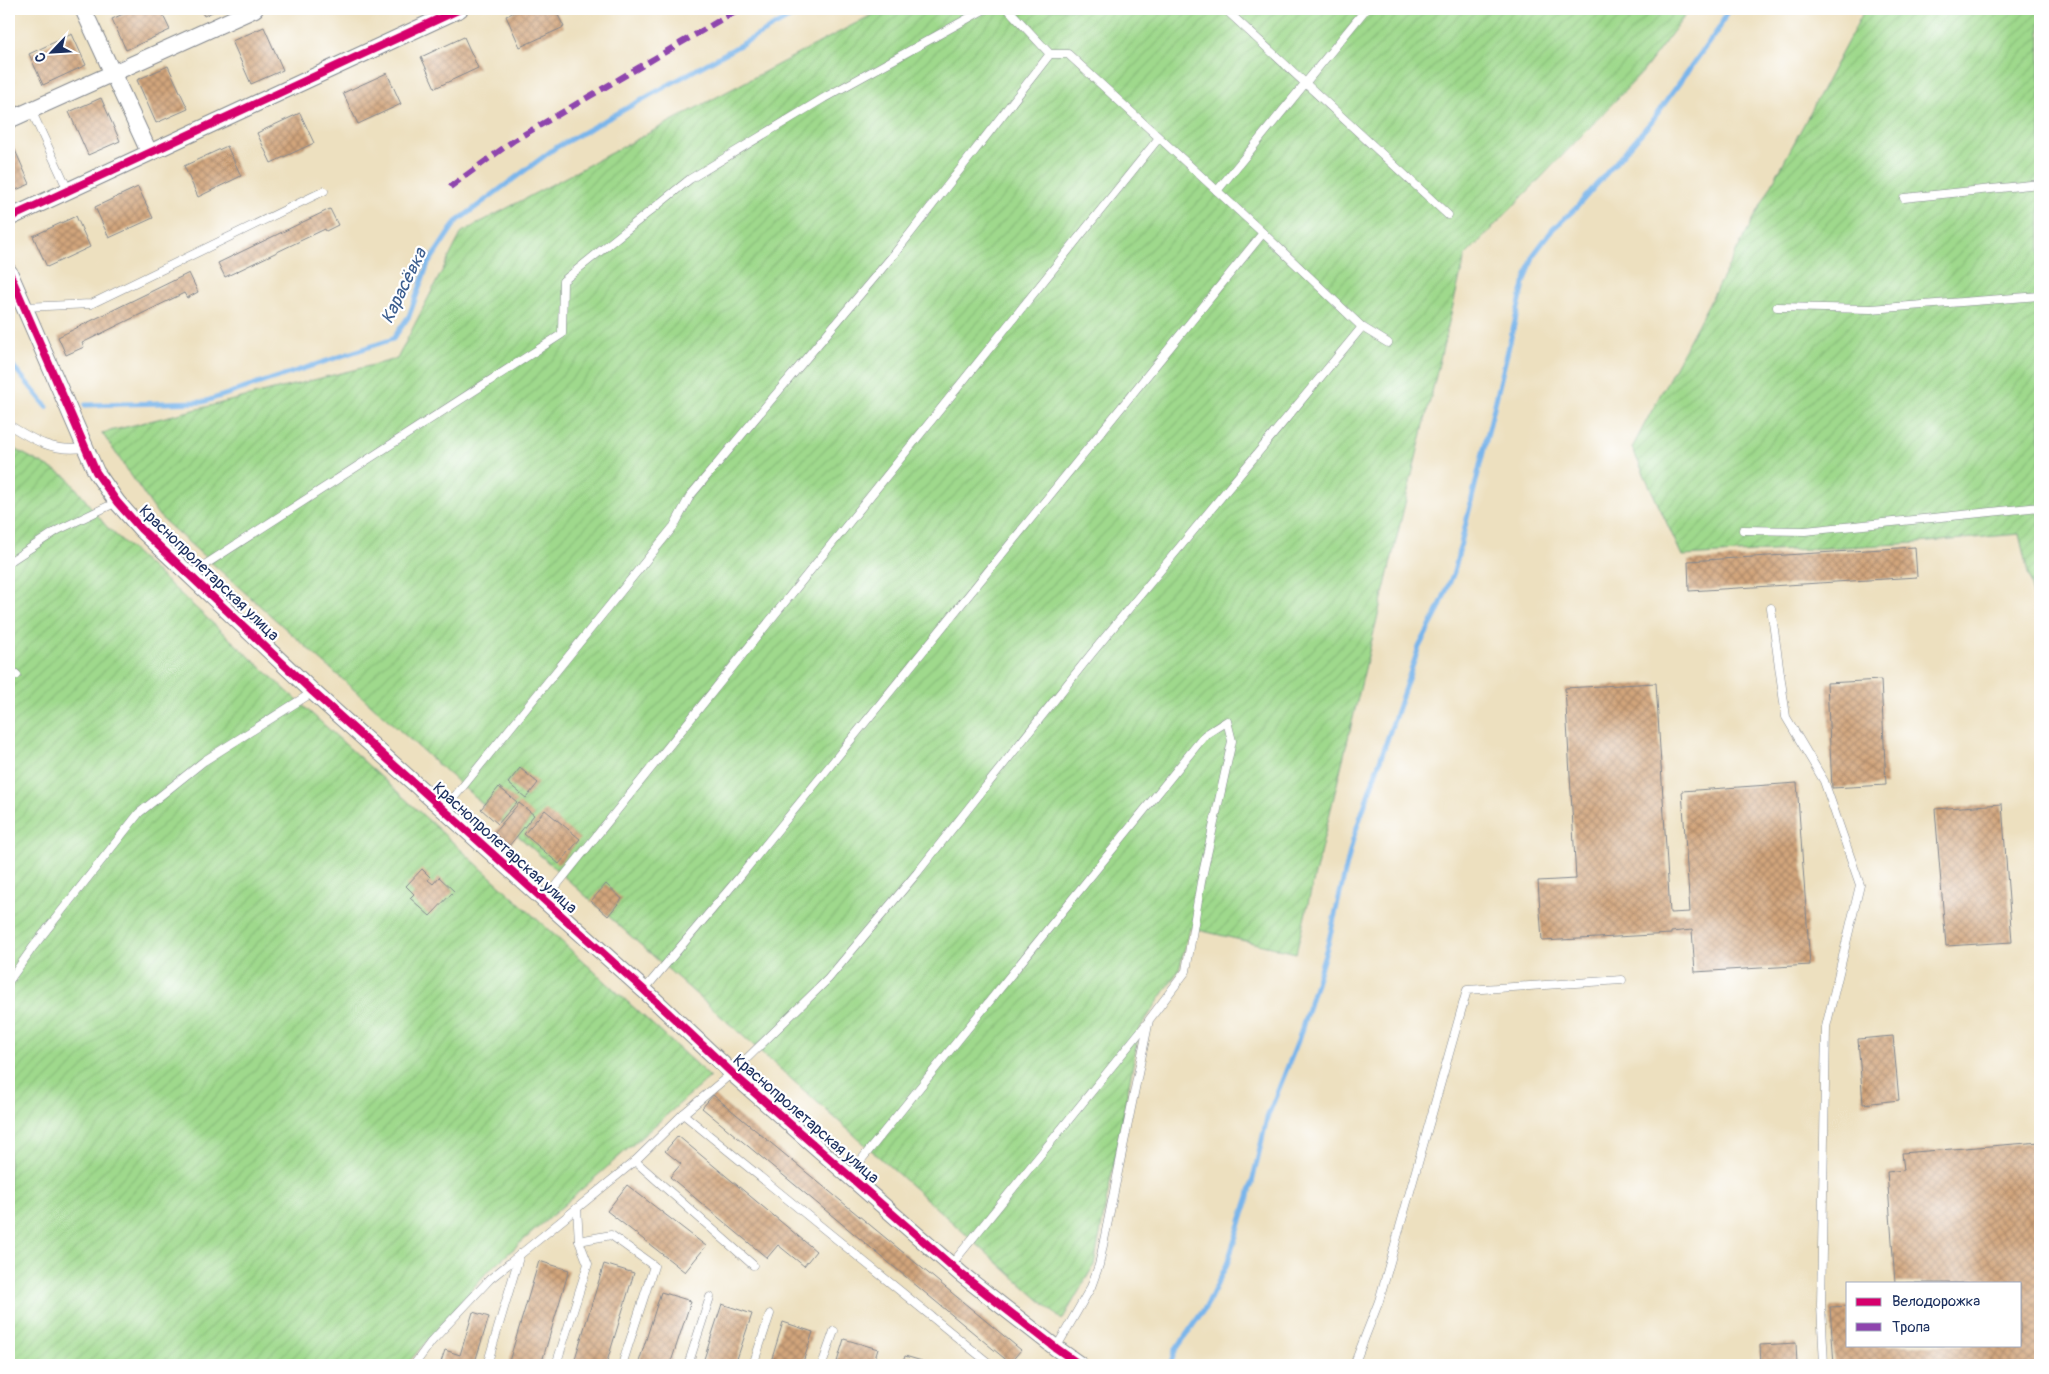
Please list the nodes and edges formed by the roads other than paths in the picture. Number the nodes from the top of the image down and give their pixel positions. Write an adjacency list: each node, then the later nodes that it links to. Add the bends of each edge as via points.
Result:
1 (83, 9): 9 (street)
2 (255, 9): 9 (street)
3 (460, 9): 14 (street)
4 (985, 9): 35 (lane, via 824,98 690,179 563,281 562,334)
5 (1008, 9): 8 (lane)
6 (1225, 9): 10 (lane)
7 (1366, 9): 10 (lane)
8 (1050, 54): 13 (lane, via 1068,54); 40 (lane, via 895,253 690,496 674,526)
9 (112, 73): 11 (street); 14 (street)
10 (1306, 82): 18 (lane); 20 (lane)
11 (31, 110): 12 (street); 16 (lane)
12 (9, 120)
13 (1158, 138): 18 (lane); 41 (lane)
14 (149, 152): 16 (street)
15 (2040, 184): 19 (lane)
16 (68, 190): 21 (street)
17 (324, 191): 25 (lane, via 90,304)
18 (1217, 191): 22 (lane)
19 (1904, 198)
20 (1448, 215)
21 (9, 218)
22 (1263, 233): 27 (lane); 44 (lane)
23 (9, 275): 25 (street, Краснопролетарская улица)
24 (2040, 296): 26 (lane, via 1871,309)
25 (24, 307): 30 (street, Краснопролетарская улица)
26 (1777, 308)
27 (1362, 327): 28 (lane); 46 (lane, via 1092,653 911,881 828,979)
28 (1388, 344)
29 (9, 424): 30 (lane, via 50,447)
30 (84, 448): 31 (street, Краснопролетарская улица)
31 (117, 502): 34 (lane, via 58,530); 35 (street, Краснопролетарская улица)
32 (2040, 507): 33 (lane, via 1805,531)
33 (1743, 530)
34 (9, 562)
35 (189, 575): 39 (street, Краснопролетарская улица)
36 (1771, 608): 69 (lane, via 1786,717 1824,781 1860,885 1826,1027 1821,1305)
37 (9, 668): 38 (lane)
38 (17, 675)
39 (313, 692): 40 (street, Краснопролетарская улица); 43 (lane, via 204,761 139,813)
40 (443, 811): 41 (street, Краснопролетарская улица)
41 (544, 901): 44 (street, Краснопролетарская улица)
42 (1622, 980): 68 (lane, via 1467,990 1379,1300)
43 (9, 981)
44 (644, 990): 46 (street, Краснопролетарская улица)
45 (1150, 1020): 49 (lane, via 1186,971 1201,882 1232,741 1227,721 1205,735); 54 (lane); 58 (lane, via 1099,1265 1091,1287)
46 (732, 1074): 47 (lane); 49 (street, Краснопролетарская улица)
47 (683, 1114): 48 (lane); 66 (lane)
48 (635, 1161): 50 (lane); 53 (lane)
49 (848, 1174): 54 (street, Краснопролетарская улица)
50 (577, 1208): 51 (lane); 52 (lane)
51 (579, 1241): 61 (lane, via 588,1264); 62 (lane, via 611,1236 654,1266)
52 (520, 1254): 59 (lane, via 483,1286); 60 (lane)
53 (753, 1265)
54 (951, 1265): 58 (street, Краснопролетарская улица)
55 (710, 1297): 63 (lane)
56 (770, 1314): 64 (lane)
57 (834, 1331): 65 (lane)
58 (1056, 1348): 67 (street, Краснопролетарская улица)
59 (414, 1365)
60 (487, 1365)
61 (556, 1365)
62 (622, 1365)
63 (688, 1365)
64 (754, 1365)
65 (822, 1365)
66 (991, 1365)
67 (1080, 1365)
68 (1354, 1365)
69 (1824, 1365)

